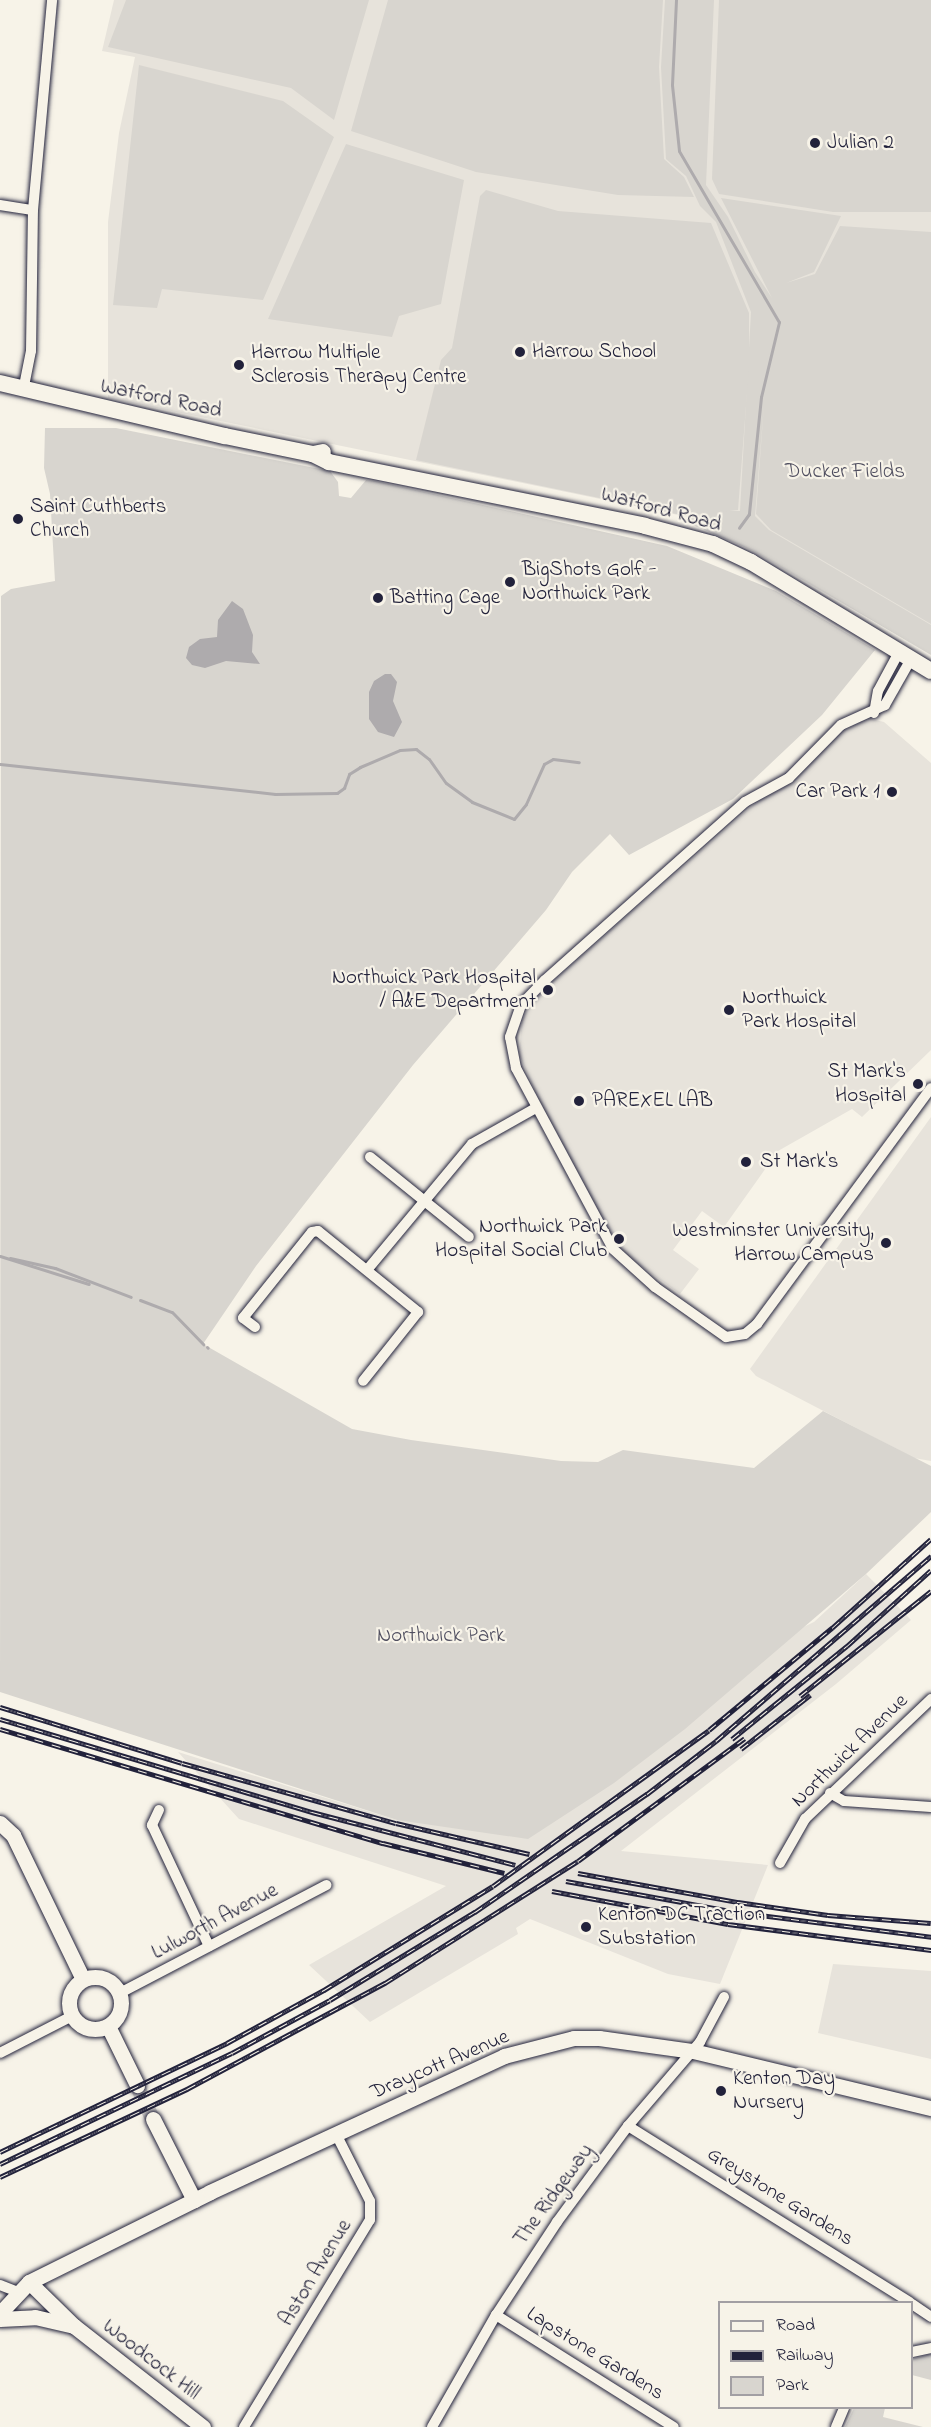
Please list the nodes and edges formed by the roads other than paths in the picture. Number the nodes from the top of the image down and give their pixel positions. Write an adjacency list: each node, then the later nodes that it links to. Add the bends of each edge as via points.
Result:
1 (52, 0): 3 (street)
2 (0, 206): 3 (street)
3 (33, 210): 5 (street, via 32,351)
4 (0, 383): 5 (main road, Watford Road)
5 (23, 391): 6 (main road, Watford Road, via 313,454 329,462 645,526 713,544 751,562)
6 (905, 655): 7 (main road, Watford Road); 9 (street, via 885,705 841,725 789,778 745,802 527,997 513,1021 511,1052)
7 (931, 671)
8 (931, 1088): 9 (street, via 757,1324 745,1334 726,1337 633,1270 610,1244)
9 (536, 1108): 11 (street, via 472,1144)
10 (370, 1157): 11 (street)
11 (424, 1201): 12 (street); 13 (street)
12 (469, 1237)
13 (367, 1270): 14 (street, via 318,1231 312,1232 243,1318); 15 (street, via 418,1312)
14 (255, 1328)
15 (363, 1381)
16 (931, 1699): 17 (street, Northwick Avenue)
17 (830, 1793): 18 (street, via 839,1800); 21 (street, Northwick Avenue, via 805,1819)
18 (931, 1807)
19 (159, 1810): 23 (street, via 152,1825)
20 (0, 1823): 24 (street, via 12,1835)
21 (780, 1863)
22 (327, 1885): 23 (street, Lulworth Avenue)
23 (209, 1946): 25 (street, Lulworth Avenue)
24 (83, 1979): 25 (street, via 101,1977); 27 (street, via 69,1998)
25 (120, 1993): 28 (street, via 121,2010)
26 (724, 1997): 29 (street, The Ridgeway)
27 (72, 2016): 28 (street, via 90,2029); 30 (street)
28 (108, 2026): 31 (street)
29 (693, 2051): 32 (street, Draycott Avenue); 34 (street, The Ridgeway); 35 (street, Draycott Avenue, via 574,2038 504,2056)
30 (0, 2053)
31 (137, 2085)
32 (931, 2108)
33 (153, 2119): 36 (street)
34 (628, 2126): 39 (street, Greystone Gardens); 42 (street, The Ridgeway)
35 (336, 2134): 36 (street, Draycott Avenue); 50 (street, Aston Avenue, via 370,2201 370,2220)
36 (194, 2200): 38 (street, Draycott Avenue)
37 (0, 2285): 38 (street)
38 (23, 2287): 41 (street); 45 (street, Woodcock Hill)
39 (908, 2301)
40 (913, 2304): 43 (street, Greystone Gardens)
41 (0, 2313)
42 (496, 2315): 51 (street, The Ridgeway); 52 (street, Lapstone Gardens)
43 (931, 2317)
44 (0, 2319): 45 (street, Woodcock Hill, via 35,2317)
45 (74, 2326): 49 (street, Woodcock Hill)
46 (931, 2348): 47 (street)
47 (913, 2352)
48 (844, 2409): 53 (street)
49 (203, 2427)
50 (244, 2427)
51 (432, 2427)
52 (674, 2427)
53 (836, 2427)

